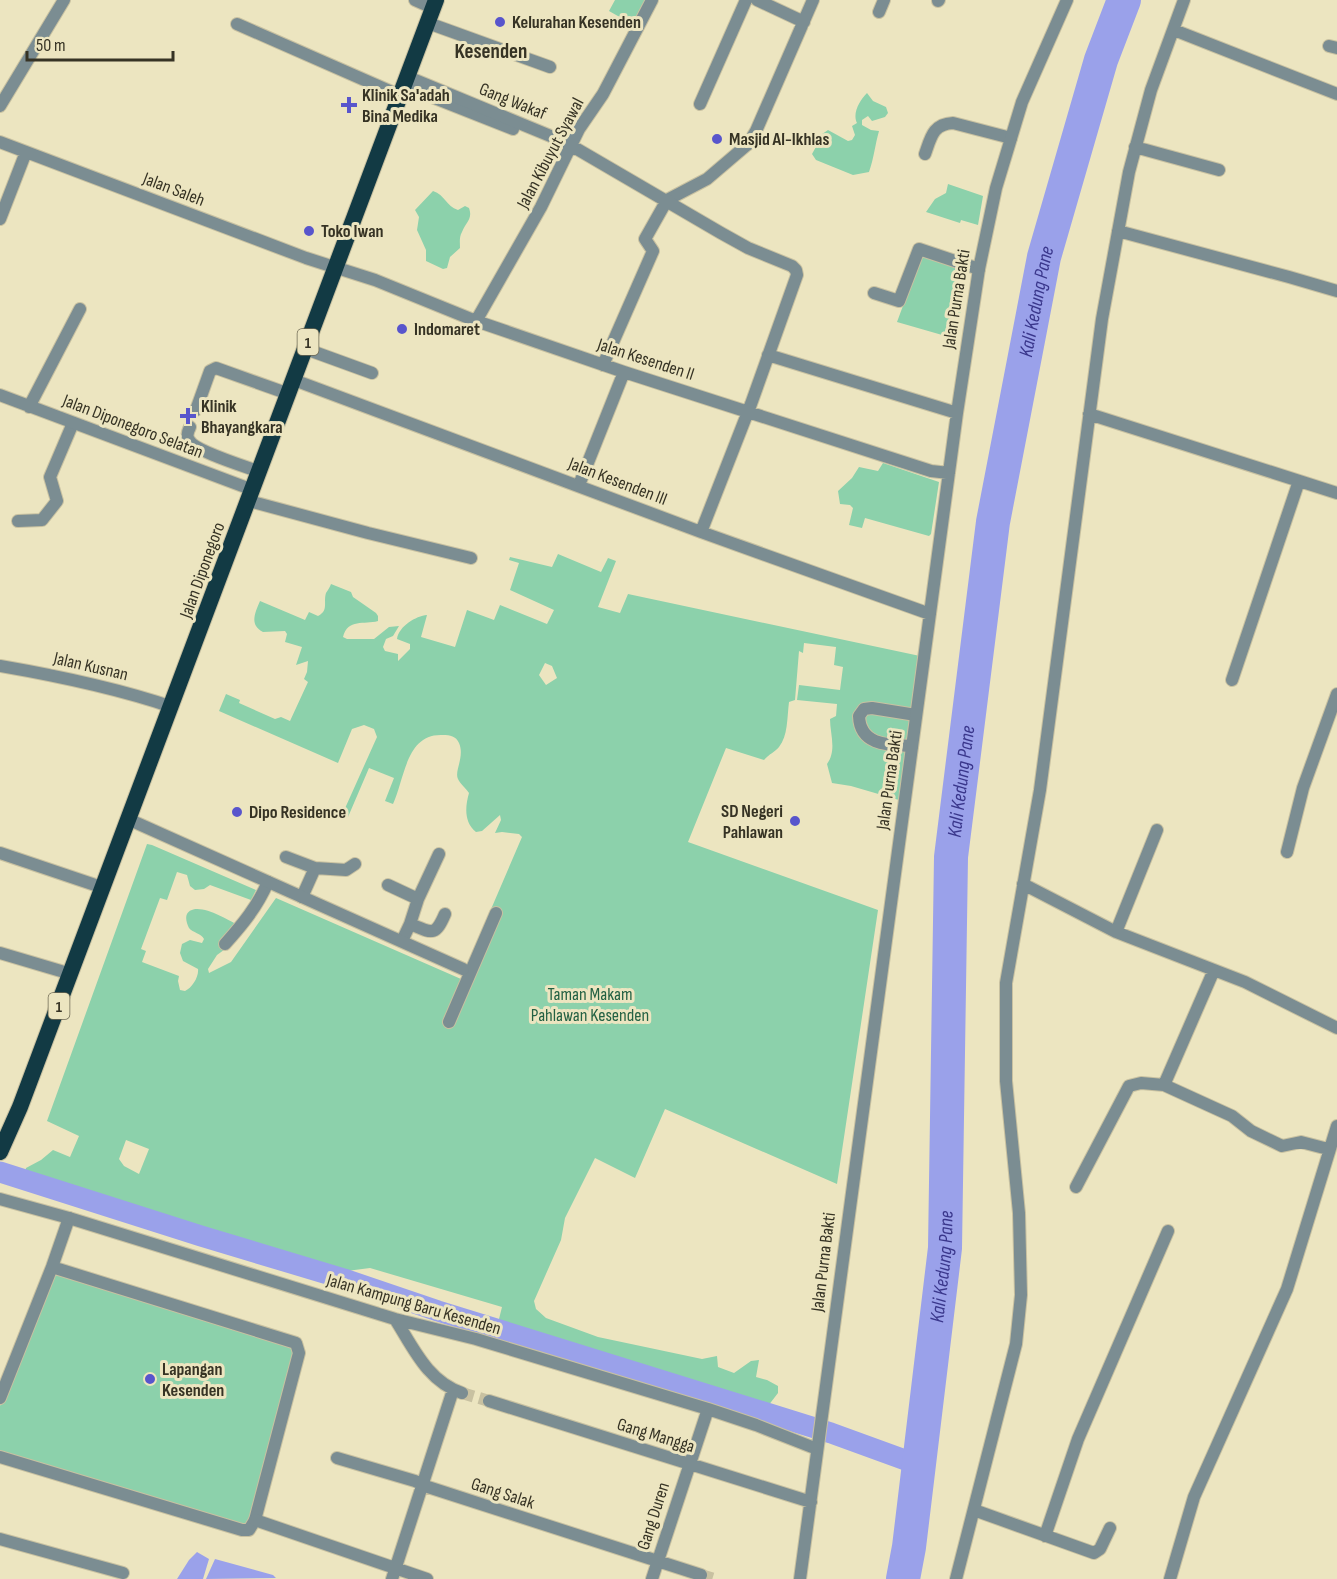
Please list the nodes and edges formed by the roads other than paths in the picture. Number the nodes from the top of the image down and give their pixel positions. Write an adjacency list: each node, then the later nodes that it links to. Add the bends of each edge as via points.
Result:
1 (64, 0): 17 (street)
2 (415, 0): 9 (street)
3 (652, 0): 21 (street, Jalan Kibuyut Syawal, via 603,94)
4 (746, 0): 16 (street)
5 (757, 0): 10 (street)
6 (813, 0): 10 (street)
7 (1067, 0): 19 (street, Jalan Purna Bakti, via 1022,102)
8 (1184, 0): 12 (street)
9 (433, 10): 13 (street); 14 (highway, Jalan Diponegoro / 1)
10 (804, 22): 26 (street, via 748,144 707,179)
11 (237, 24): 14 (street)
12 (1174, 30): 15 (street); 22 (street, via 1150,90)
13 (550, 67)
14 (404, 86): 18 (street); 21 (street, Gang Wakaf); 29 (highway, Jalan Diponegoro / 1)
15 (1337, 94)
16 (700, 104)
17 (0, 106)
18 (513, 129)
19 (1011, 138): 24 (street, via 944,123 937,128); 30 (street, Jalan Purna Bakti)
20 (0, 142): 23 (street, Jalan Saleh)
21 (570, 146): 26 (street, Gang Wakaf); 34 (street, Jalan Kibuyut Syawal, via 541,207)
22 (1136, 147): 25 (street); 28 (street)
23 (26, 152): 27 (street); 29 (street, Jalan Saleh)
24 (924, 154)
25 (1219, 170)
26 (667, 200): 36 (street, Gang Wakaf, via 730,238 796,270); 37 (street, via 645,239 653,251)
27 (0, 219)
28 (1118, 231): 31 (street); 46 (street)
29 (336, 266): 34 (street, Jalan Kesenden II); 35 (highway, Jalan Diponegoro / 1)
30 (979, 269): 32 (street, via 919,249 899,301); 45 (street, Jalan Purna Bakti)
31 (1337, 291)
32 (874, 293)
33 (80, 309): 42 (street)
34 (476, 321): 37 (street, Jalan Kesenden II)
35 (306, 349): 39 (street); 40 (highway, Jalan Diponegoro / 1)
36 (768, 355): 44 (street); 45 (street)
37 (603, 365): 38 (street, Jalan Kesenden II)
38 (624, 372): 44 (street, Jalan Kesenden II); 52 (street)
39 (372, 373)
40 (291, 387): 43 (street, Jalan Kesenden III, via 216,368 210,371); 49 (highway, Jalan Diponegoro / 1); 52 (street, Jalan Kesenden III)
41 (0, 395): 42 (street, Jalan Diponegoro Selatan)
42 (29, 407): 47 (street, Jalan Diponegoro Selatan)
43 (196, 410)
44 (748, 410): 50 (street, Jalan Kesenden II, via 931,471); 56 (street)
45 (957, 413): 50 (street, Jalan Purna Bakti)
46 (1089, 414): 51 (street); 74 (street, via 1040,790)
47 (73, 423): 54 (street, Jalan Diponegoro Selatan); 55 (street, via 50,477 57,501 42,520)
48 (190, 426): 49 (street, via 188,440 192,444)
49 (260, 472): 54 (highway, Jalan Diponegoro / 1)
50 (949, 473): 58 (street, Jalan Purna Bakti)
51 (1299, 481): 53 (street); 60 (street)
52 (579, 485): 56 (street, Jalan Kesenden III)
53 (1337, 493)
54 (251, 496): 57 (street, Jalan Diponegoro Selatan, via 368,533); 62 (highway, Jalan Diponegoro / 1)
55 (18, 521)
56 (701, 532): 58 (street, Jalan Kesenden III)
57 (471, 558)
58 (930, 614): 63 (street, Jalan Purna Bakti)
59 (0, 666): 62 (street, Jalan Kusnan, via 63,677)
60 (1232, 680)
61 (1337, 694): 67 (street, via 1303,789)
62 (172, 707): 65 (highway, Jalan Diponegoro / 1)
63 (916, 715): 64 (street, Jalan Purna Bakti); 64 (street, via 872,708 864,709 859,716 864,735 873,742)
64 (912, 746): 104 (street, Jalan Purna Bakti)
65 (130, 820): 73 (street); 76 (highway, Jalan Diponegoro / 1)
66 (1157, 830): 82 (street)
67 (1287, 852)
68 (0, 853): 76 (street)
69 (439, 854): 78 (street)
70 (286, 857): 72 (street)
71 (355, 864): 72 (street, via 346,870)
72 (315, 868): 77 (street)
73 (268, 882): 77 (street); 84 (street, via 248,920)
74 (1023, 884): 82 (street); 110 (street, via 1006,983 1005,1027 1021,1295 1016,1344)
75 (388, 885): 78 (street)
76 (104, 888): 88 (highway, Jalan Diponegoro / 1)
77 (302, 897): 83 (street)
78 (418, 899): 81 (street)
79 (496, 913): 86 (street)
80 (445, 914): 81 (street, via 435,930)
81 (410, 924): 83 (street)
82 (1116, 932): 87 (street)
83 (402, 942): 86 (street)
84 (225, 944)
85 (0, 953): 88 (street)
86 (467, 970): 89 (street)
87 (1214, 970): 90 (street); 91 (street)
88 (71, 974): 94 (highway, Jalan Diponegoro / 1)
89 (449, 1022)
90 (1336, 1024)
91 (1164, 1085): 93 (street, via 1232,1116 1251,1131 1282,1146 1301,1142); 95 (street, via 1129,1086)
92 (1337, 1126): 93 (street)
93 (1328, 1149): 123 (street, via 1287,1289 1194,1497)
94 (0, 1152)
95 (1076, 1187)
96 (0, 1199): 97 (street, Jalan Kampung Baru Kesenden)
97 (69, 1218): 99 (street); 100 (street, Jalan Kampung Baru Kesenden)
98 (1168, 1231): 113 (street, via 1078,1439)
99 (52, 1267): 101 (street); 111 (street, via 296,1343 299,1353)
100 (395, 1319): 103 (street, Jalan Kampung Baru Kesenden, via 476,1339); 108 (street, via 425,1368 443,1385 458,1391)
101 (0, 1398)
102 (489, 1401): 107 (street, Gang Mangga)
103 (708, 1409): 104 (street, Jalan Kampung Baru Kesenden); 107 (street, Gang Duren)
104 (817, 1449): 109 (street, Jalan Purna Bakti)
105 (0, 1457): 111 (street, via 242,1530 249,1530)
106 (337, 1458): 108 (street, Gang Salak)
107 (690, 1464): 109 (street, Gang Mangga); 115 (street, Gang Duren)
108 (423, 1485): 115 (street, Gang Salak); 117 (street)
109 (812, 1502): 121 (street, Jalan Purna Bakti)
110 (974, 1510): 113 (street); 122 (street)
111 (255, 1520): 117 (street)
112 (1110, 1528): 113 (street, via 1094,1553)
113 (1045, 1536)
114 (0, 1539): 116 (street)
115 (657, 1563): 118 (street, Gang Salak); 120 (street, Gang Duren)
116 (123, 1573)
117 (394, 1574): 119 (street)
118 (701, 1575)
119 (427, 1579)
120 (652, 1579)
121 (800, 1579)
122 (956, 1579)
123 (1170, 1579)

